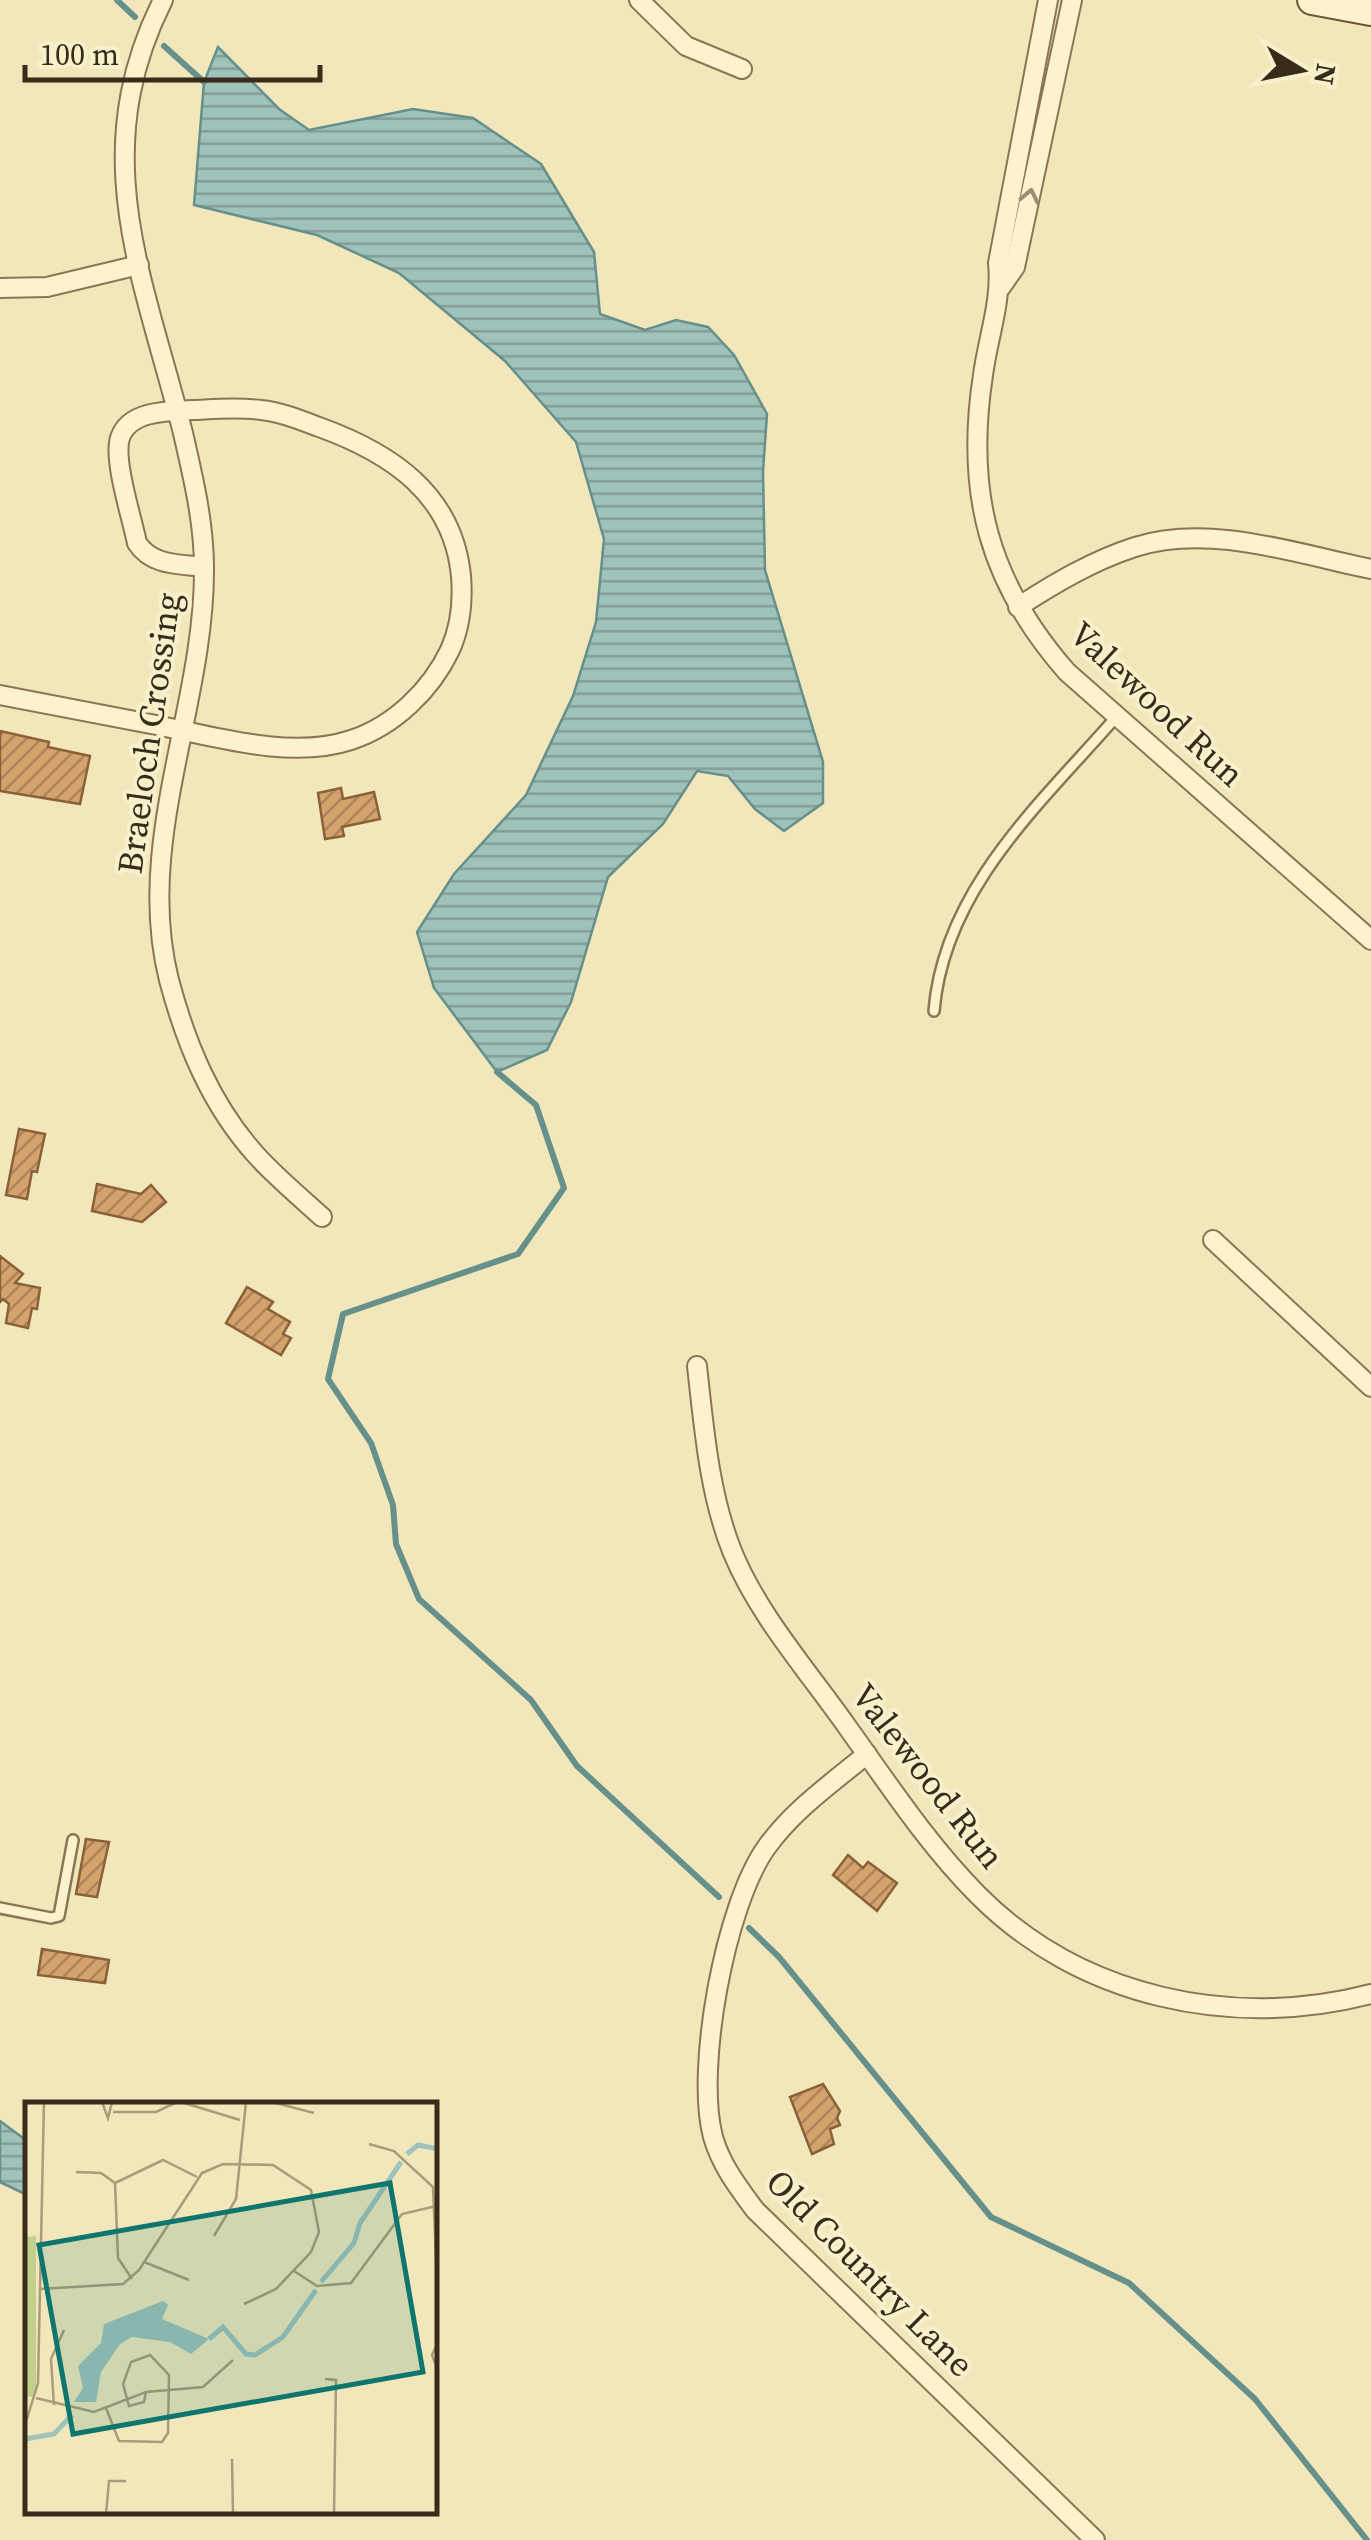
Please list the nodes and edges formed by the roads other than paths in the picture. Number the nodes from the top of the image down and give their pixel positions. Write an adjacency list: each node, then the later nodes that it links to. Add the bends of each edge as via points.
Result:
1 (163, 0): 8 (street, Braeloch Crossing, via 124,118 126,201)
2 (639, 0): 7 (street, via 686,46)
3 (1048, 0): 9 (street, Valewood Run, via 998,263)
4 (1072, 0): 9 (street, Valewood Run, one-way to 4, via 1015,267)
5 (1312, 0): 6 (street)
6 (1371, 12)
7 (742, 69)
8 (139, 264): 10 (street, via 47,287); 11 (street, Braeloch Crossing)
9 (1001, 287): 14 (street, Valewood Run, via 975,454 990,539)
10 (0, 288)
11 (177, 410): 12 (street, Braeloch Crossing, via 201,519); 12 (street, Braeloch Crossing, via 134,420 118,452 142,552); 17 (street, via 286,414 385,457 448,522 462,584 443,665 404,710 380,726 352,740 296,747)
12 (204, 567): 17 (street, Braeloch Crossing)
13 (1371, 569): 14 (street, via 1239,543 1179,539 1103,559)
14 (1018, 607): 16 (street, Valewood Run, via 1067,672)
15 (0, 695): 17 (street)
16 (1117, 716): 18 (street, Valewood Run); 19 (lane, via 978,879 943,962)
17 (183, 731): 20 (street, Braeloch Crossing, via 158,893 168,975 184,1034 224,1114 256,1155)
18 (1371, 940)
19 (934, 1011)
20 (322, 1217)
21 (1213, 1240): 23 (street)
22 (696, 1366): 24 (street, Valewood Run, via 712,1480 738,1564)
23 (1371, 1387)
24 (867, 1754): 27 (street, Valewood Run, via 980,1897 1076,1965 1146,1994 1227,2008 1274,2010); 28 (street, Old Country Lane, via 784,1827 739,1901 708,2054 714,2142 766,2222)
25 (73, 1840): 26 (lane, via 60,1916)
26 (0, 1908)
27 (1371, 1994)
28 (1095, 2540)

